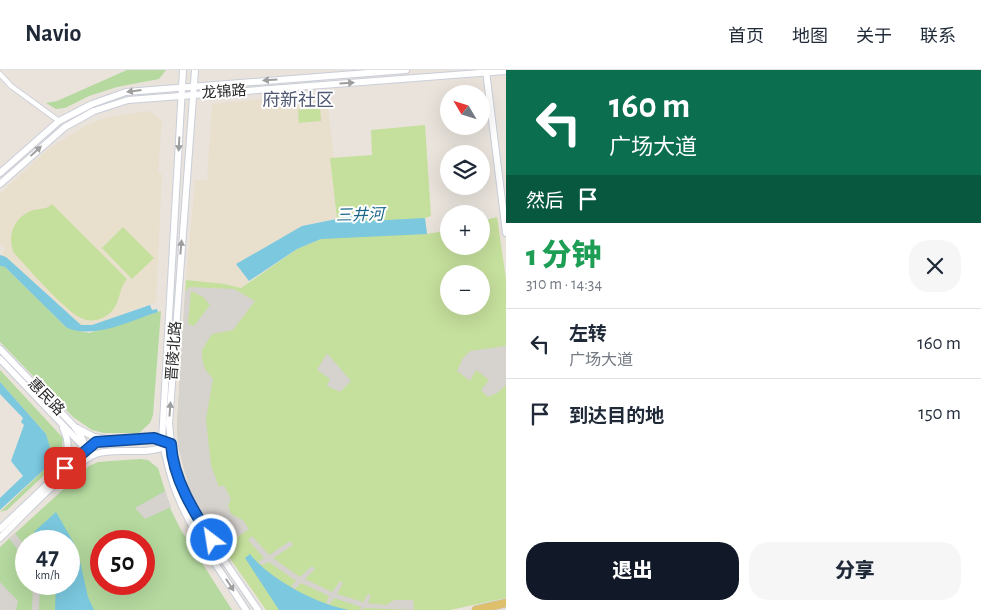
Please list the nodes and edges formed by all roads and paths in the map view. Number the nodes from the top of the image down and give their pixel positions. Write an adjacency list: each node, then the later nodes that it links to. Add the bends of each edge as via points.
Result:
1 (183, 70): 7 (main road, 晋陵北路)
2 (195, 70): 8 (main road, 晋陵北路)
3 (406, 70): 8 (main road, 龙锦路, one-way to 8)
4 (486, 71): 5 (main road, 龙锦路); 9 (main road, 龙锦路, one-way to 4); 14 (main road)
5 (506, 71)
6 (0, 74): 11 (street, via 11,86)
7 (182, 86): 8 (main road, 龙锦路); 10 (main road, 晋陵北路); 11 (main road, 龙锦路, one-way to 11, via 126,92)
8 (194, 86): 9 (main road, 晋陵北路)
9 (194, 94): 10 (main road, 龙锦路); 21 (main road, 晋陵北路, one-way to 9)
10 (182, 95): 13 (main road, 龙锦路, one-way to 10, via 52,137 94,111 128,100); 21 (main road, 晋陵北路, one-way to 21)
11 (59, 121): 12 (main road, 龙锦路)
12 (0, 172)
13 (0, 184)
14 (506, 233)
15 (0, 349): 18 (main road, 惠民路)
16 (0, 359): 17 (main road, 惠民路)
17 (59, 420): 22 (main road, 惠民路); 26 (main road, via 68,445 67,456)
18 (74, 426): 20 (main road, via 94,437); 22 (main road, 惠民路)
19 (140, 439): 20 (main road); 21 (main road); 23 (main road, via 145,448)
20 (115, 441): 22 (main road, via 96,442)
21 (166, 444): 23 (main road, via 155,451); 30 (main road, 晋陵北路, one-way to 30, via 168,470 179,500); 31 (main road, 晋陵北路, via 187,497 203,526)
22 (86, 449): 24 (main road, 惠民路); 25 (main road); 26 (main road)
23 (140, 452): 24 (main road)
24 (97, 454): 25 (main road)
25 (78, 464): 28 (main road)
26 (56, 476): 27 (main road)
27 (0, 529)
28 (0, 538)
29 (506, 603): 32 (main road)
30 (246, 610)
31 (258, 610)
32 (476, 610)

